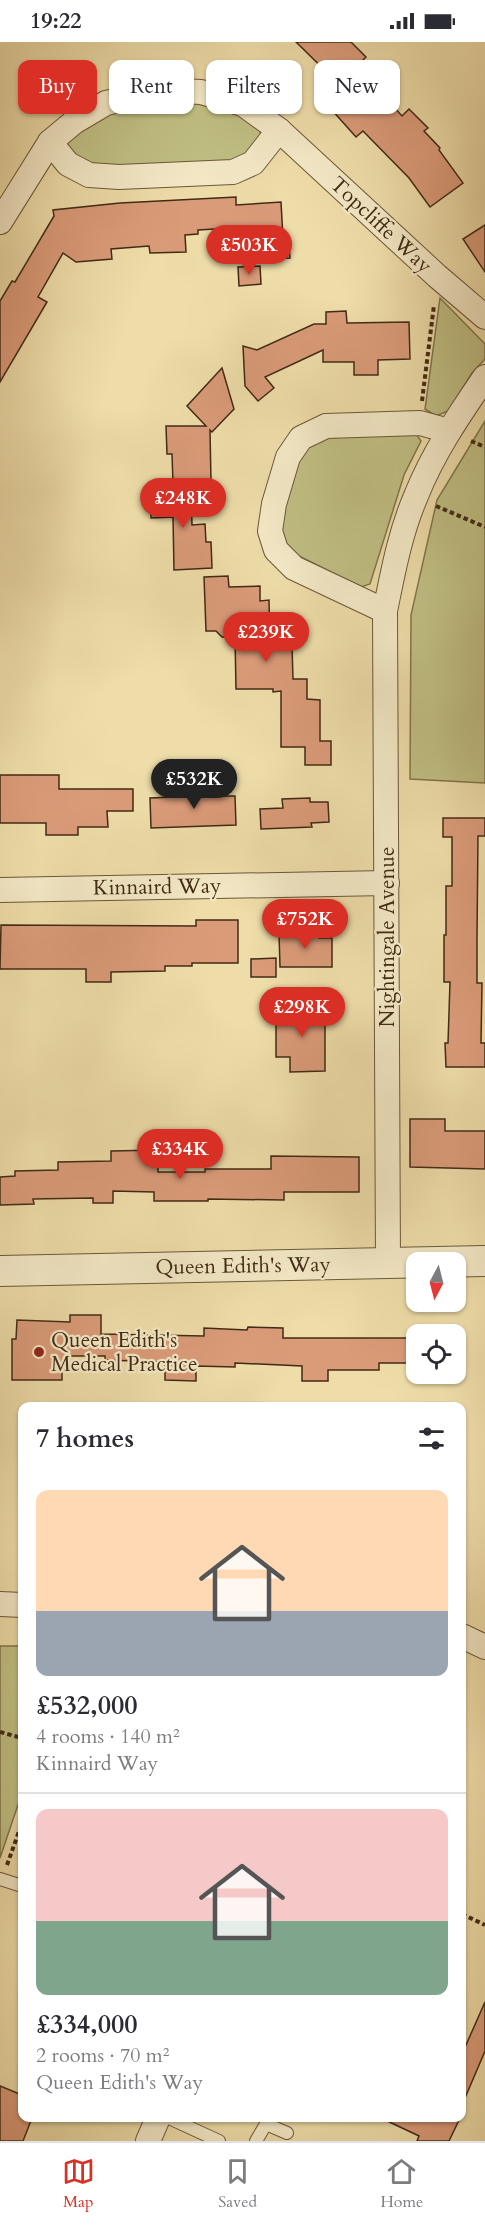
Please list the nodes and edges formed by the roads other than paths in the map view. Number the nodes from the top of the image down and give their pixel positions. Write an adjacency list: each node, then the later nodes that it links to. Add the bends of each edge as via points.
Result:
1 (279, 130): 2 (street, Topcliffe Way, via 243,104 201,92 162,90 106,103 74,122); 2 (street, via 254,163 233,172 89,176 68,164); 4 (street, Topcliffe Way)
2 (51, 142): 3 (street, Topcliffe Way)
3 (0, 222)
4 (485, 317)
5 (485, 377): 6 (street, Nightingale Avenue)
6 (449, 431): 7 (street, Nightingale Avenue, via 415,496); 7 (street, via 420,423 326,426 301,438 288,457 270,531 276,549 294,568)
7 (385, 611): 8 (street, Nightingale Avenue)
8 (387, 883): 9 (street, Kinnaird Way); 11 (street, Nightingale Avenue)
9 (0, 890)
10 (485, 1261): 11 (street, Queen Edith's Way)
11 (388, 1263): 12 (street, Queen Edith's Way)
12 (0, 1271)
13 (0, 1604): 14 (street)
14 (18, 1605)
15 (466, 1638): 16 (street)
16 (485, 1647)
17 (1, 1879): 18 (lane)
18 (18, 1885)
19 (156, 2122): 22 (street)
20 (178, 2122): 23 (lane)
21 (287, 2133): 24 (lane, via 266,2124)
22 (148, 2141)
23 (219, 2141)
24 (256, 2141)

